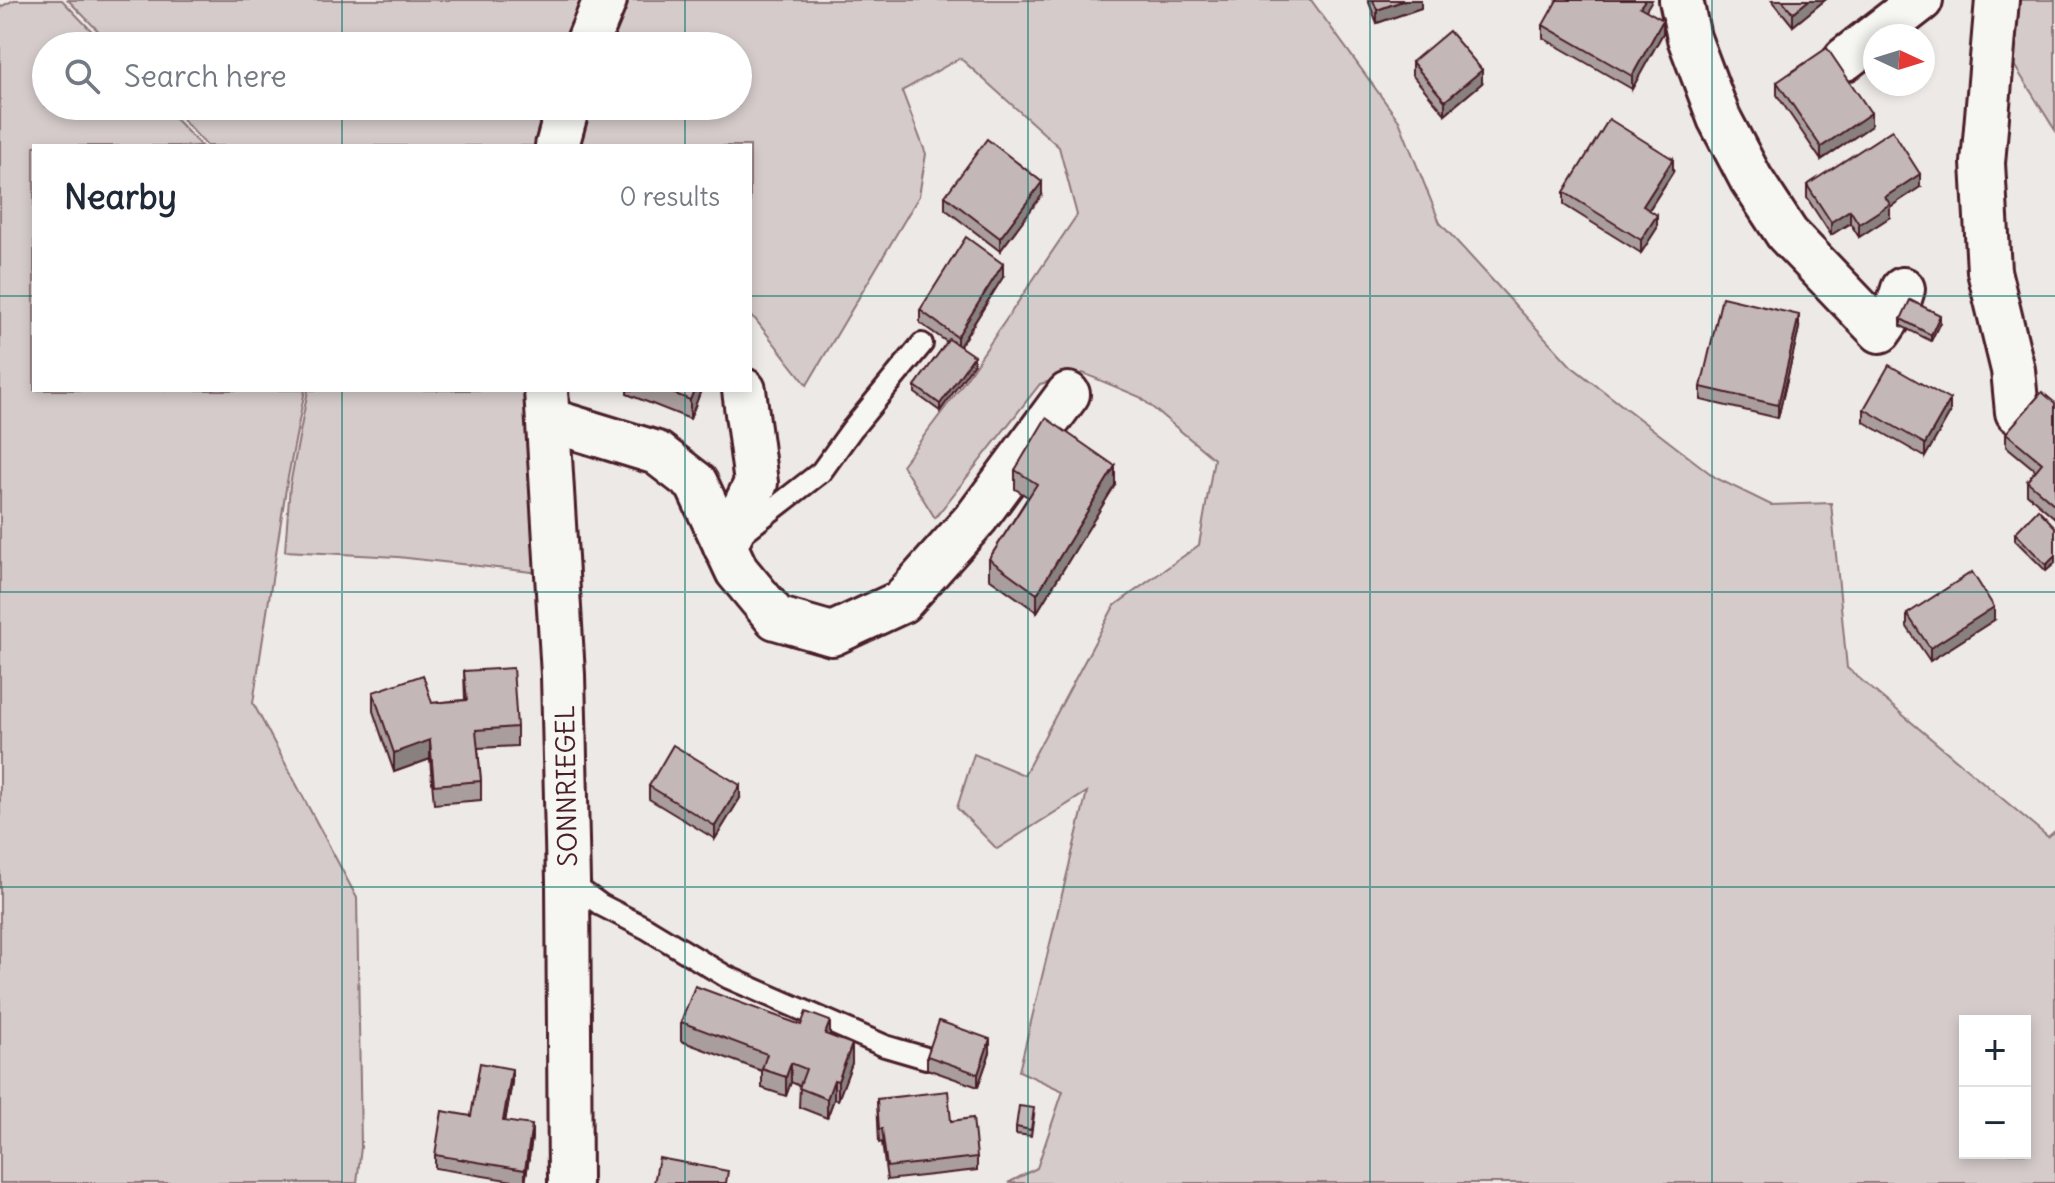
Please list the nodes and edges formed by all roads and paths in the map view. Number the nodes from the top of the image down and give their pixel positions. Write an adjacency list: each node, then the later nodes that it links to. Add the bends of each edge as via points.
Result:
1 (605, 0): 5 (street)
2 (1681, 0): 9 (street, via 1689,38 1719,118 1787,234 1880,331)
3 (1921, 0): 6 (street)
4 (1997, 0): 14 (street, via 1983,163 1989,271 2013,370)
5 (592, 32)
6 (1845, 59)
7 (564, 120): 8 (street)
8 (558, 144)
9 (1903, 289)
10 (922, 344): 15 (lane, via 821,472)
11 (744, 392): 15 (street, via 756,483)
12 (1068, 394): 15 (street, via 977,517 901,602 832,634 776,618 737,571)
13 (547, 405): 15 (street, via 657,453 696,483); 16 (street, SONNRIEGEL, via 563,675)
14 (2017, 412)
15 (725, 546)
16 (568, 881): 17 (lane, via 727,977 885,1046); 18 (street, SONNRIEGEL)
17 (926, 1058)
18 (570, 1183)

